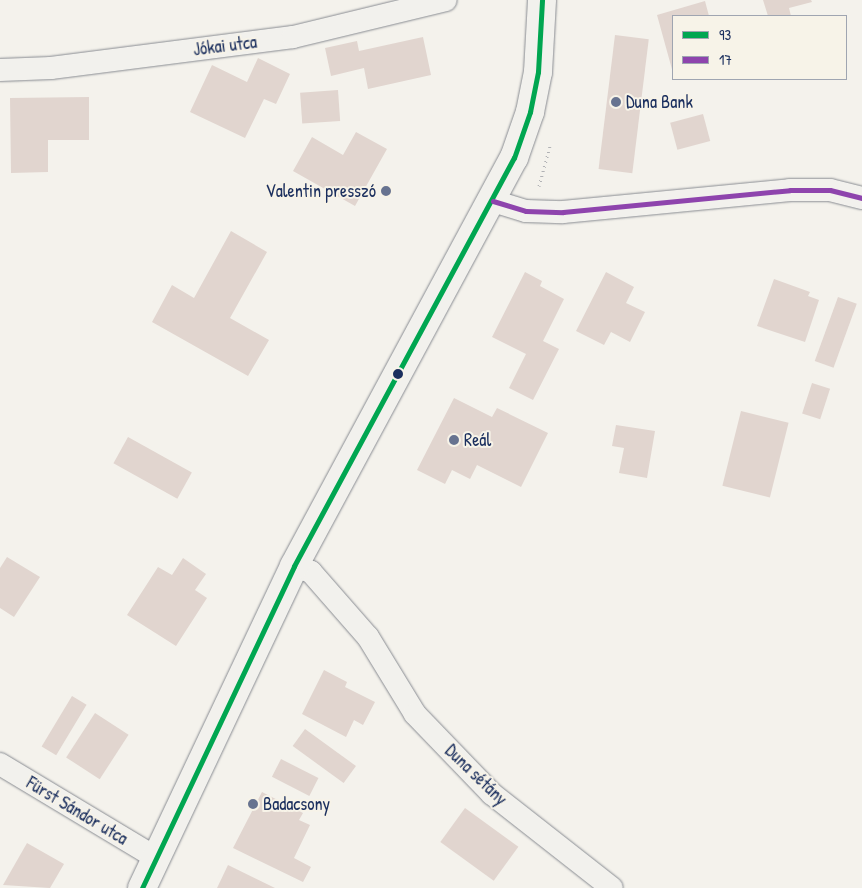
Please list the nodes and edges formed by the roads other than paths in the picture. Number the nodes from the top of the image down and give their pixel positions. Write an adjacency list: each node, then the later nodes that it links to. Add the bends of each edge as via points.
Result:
1 (446, 0): 3 (street, Jókai utca, via 293,37 51,68)
2 (542, 0): 5 (main road, via 538,72 530,112 514,158)
3 (0, 70)
4 (862, 198): 5 (street, via 830,190 790,190 563,212 526,211)
5 (493, 202): 6 (main road, via 396,372)
6 (294, 566): 8 (main road); 10 (street, Duna sétány, via 311,572 368,636 415,714 486,788)
7 (0, 764): 8 (street, Fürst Sándor utca)
8 (155, 857): 9 (main road)
9 (142, 888)
10 (612, 888)

